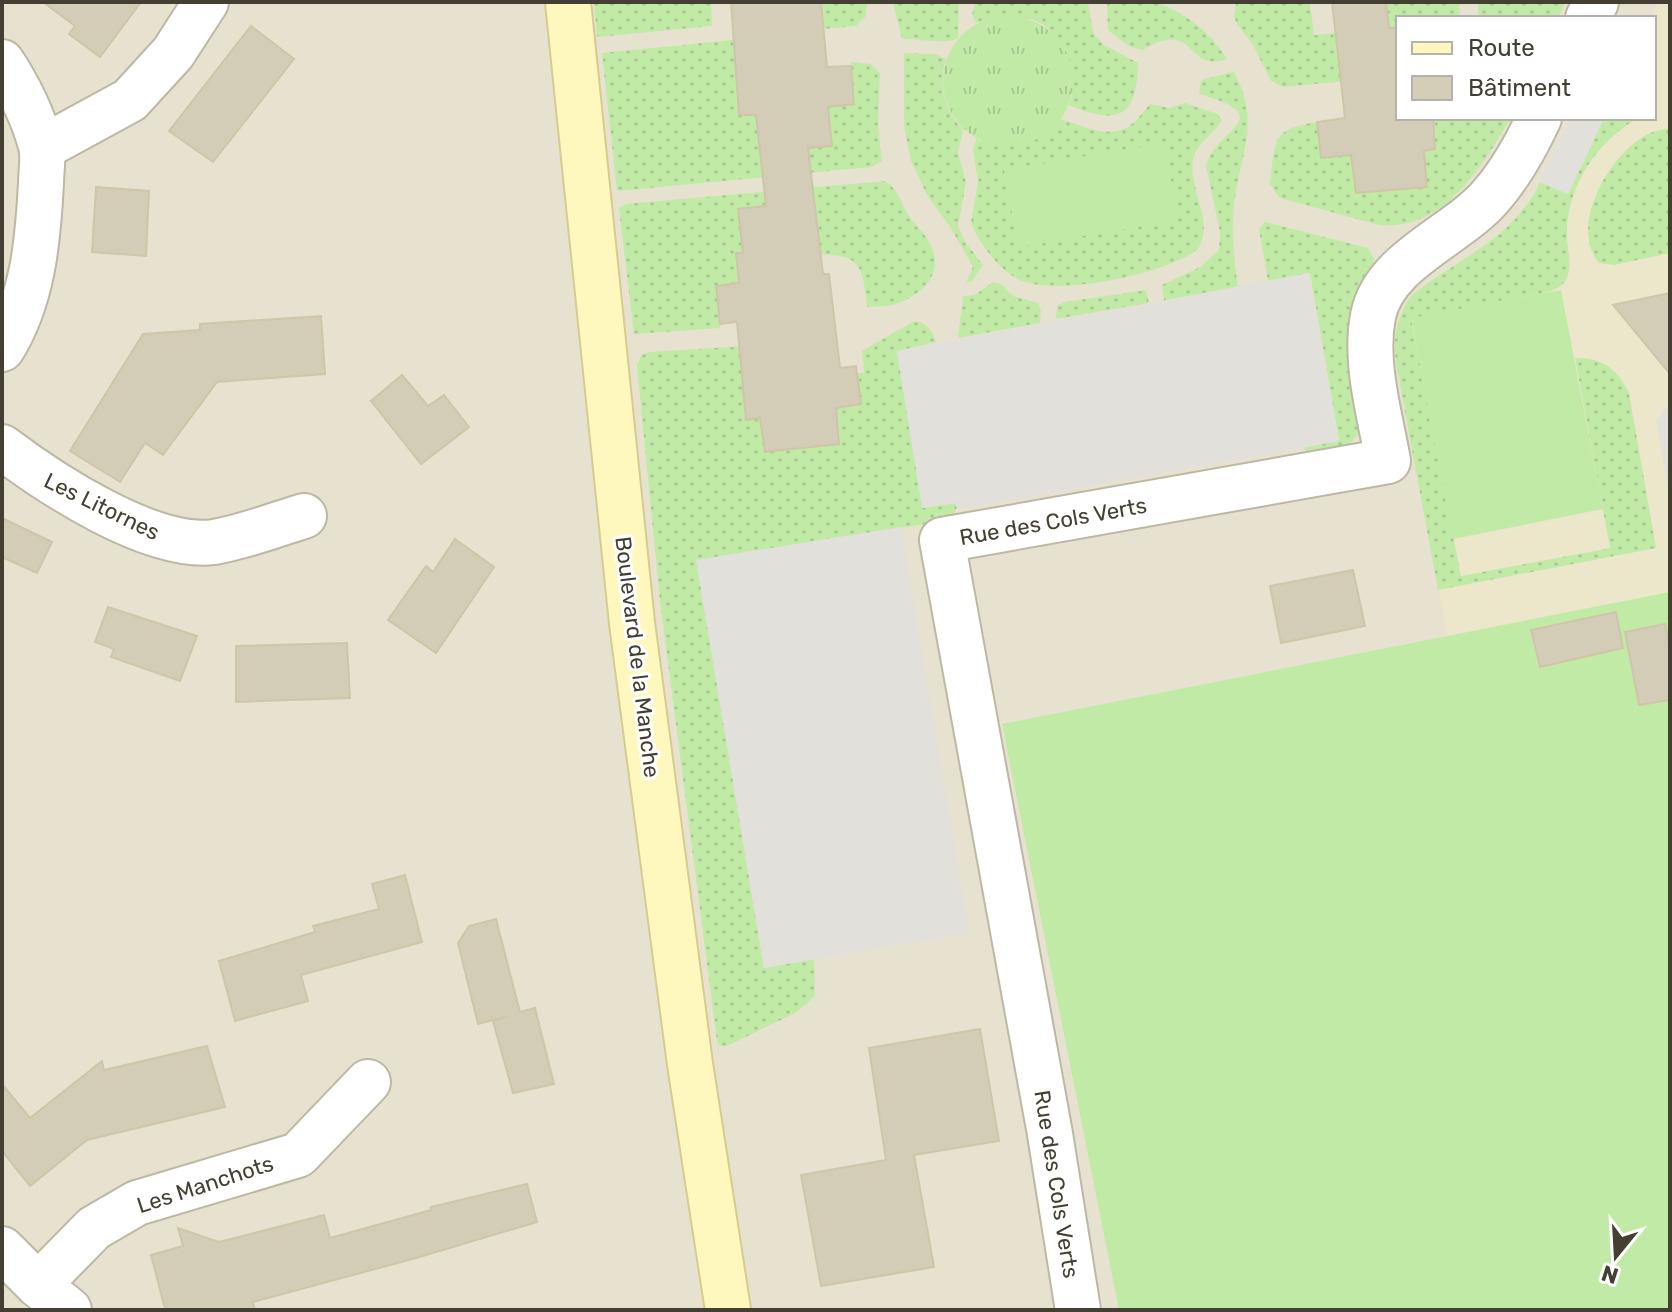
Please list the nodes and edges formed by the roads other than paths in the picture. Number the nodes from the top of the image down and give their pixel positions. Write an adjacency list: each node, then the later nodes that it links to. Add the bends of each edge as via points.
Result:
1 (206, 2): 5 (street, via 173,53 130,100)
2 (568, 2): 12 (main road, Boulevard de la Manche, via 632,623)
3 (2, 62): 5 (street)
4 (1538, 120): 13 (street, Rue des Cols Verts, via 1518,161 1491,197 1390,278 1373,314 1373,377 1388,461 942,540)
5 (42, 148): 6 (street, via 31,277)
6 (2, 349)
7 (2, 447): 8 (street, Les Litornes, via 103,510 144,531 183,542 212,542)
8 (304, 516)
9 (368, 1082): 11 (street, Les Manchots, via 298,1155 137,1203 94,1228)
10 (2, 1249): 11 (street)
11 (54, 1297)
12 (728, 1310)
13 (1078, 1310)

